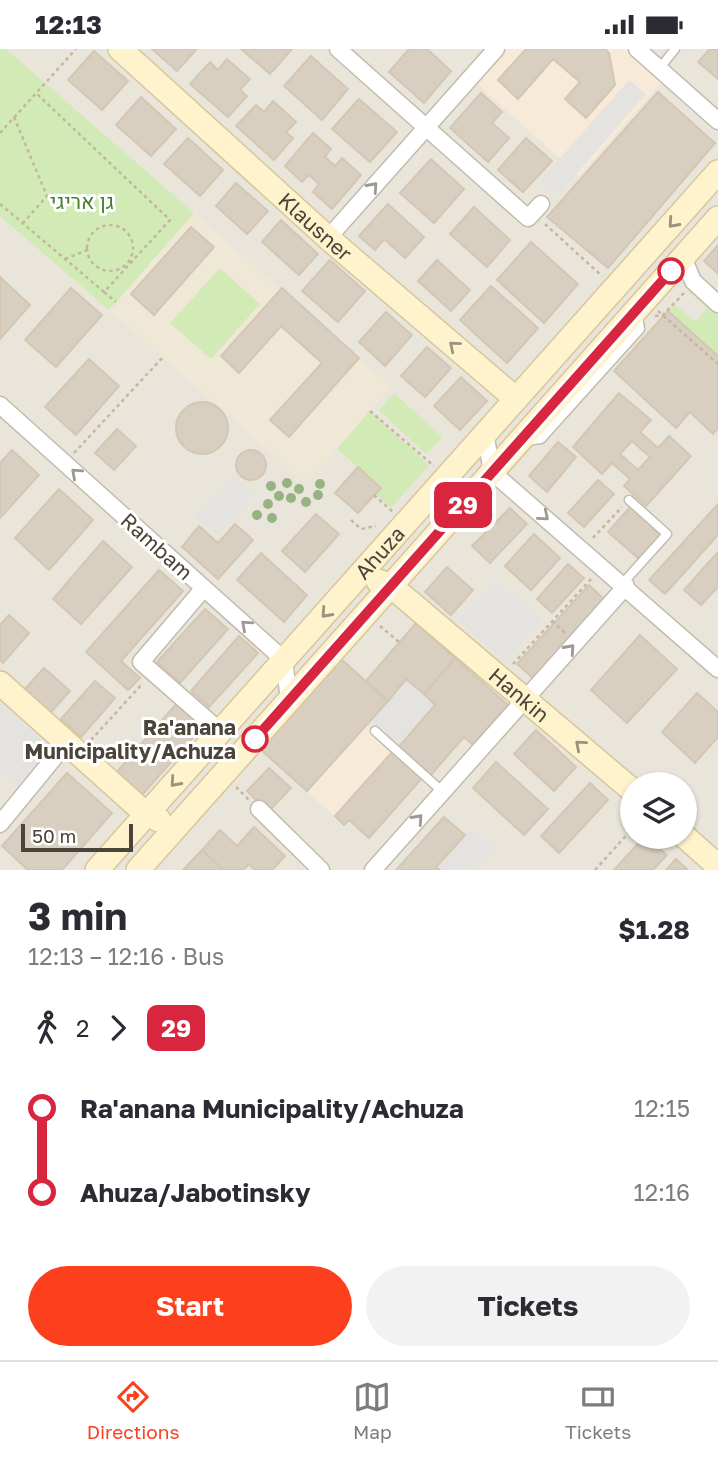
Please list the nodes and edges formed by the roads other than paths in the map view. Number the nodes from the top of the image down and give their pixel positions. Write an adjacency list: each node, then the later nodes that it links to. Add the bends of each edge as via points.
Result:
1 (120, 49): 12 (main road, Klausner)
2 (338, 49): 8 (street)
3 (496, 49): 8 (street)
4 (636, 49): 6 (street)
5 (676, 49): 6 (lane)
6 (659, 69): 7 (street)
7 (718, 121)
8 (427, 127): 10 (street, via 528,218); 12 (street, one-way to 8)
9 (718, 172): 15 (main road, Ahuza, one-way to 15)
10 (541, 204)
11 (718, 218): 13 (main road, Ahuza)
12 (328, 239): 15 (main road, Klausner, one-way to 12)
13 (683, 257): 14 (street, via 694,282); 18 (main road, Ahuza)
14 (718, 303)
15 (516, 399): 17 (main road, Ahuza)
16 (0, 405): 23 (street, Rambam, one-way to 16)
17 (485, 433): 18 (street); 20 (main road, Ahuza, via 396,513)
18 (492, 472): 21 (street, one-way to 21); 22 (main road, Ahuza)
19 (629, 500): 21 (lane, via 667,534)
20 (357, 578): 22 (main road, Hankin); 24 (main road, Ahuza, one-way to 24)
21 (624, 585): 25 (street); 27 (street, one-way to 21)
22 (400, 586): 27 (main road, Hankin); 28 (main road, Ahuza, via 366,614)
23 (204, 588): 24 (street, Rambam, one-way to 23); 30 (street, via 141,662)
24 (284, 660): 28 (street); 30 (main road, Ahuza)
25 (718, 669)
26 (0, 683): 31 (main road)
27 (526, 698): 32 (main road, Hankin, one-way to 27); 34 (street)
28 (289, 700): 37 (main road, Ahuza)
29 (375, 731): 34 (lane)
30 (221, 732): 36 (main road, Ahuza, one-way to 36)
31 (73, 747): 33 (main road); 38 (street)
32 (620, 780)
33 (121, 791): 36 (main road); 39 (main road)
34 (443, 792): 46 (street, one-way to 34)
35 (259, 809): 45 (street)
36 (146, 814): 37 (main road); 39 (main road, Ahuza)
37 (179, 823): 44 (main road, Ahuza)
38 (0, 824)
39 (125, 838): 42 (main road, Ahuza); 43 (main road)
40 (697, 847): 41 (main road)
41 (718, 866)
42 (97, 870)
43 (122, 870)
44 (138, 870)
45 (321, 870)
46 (373, 870)

